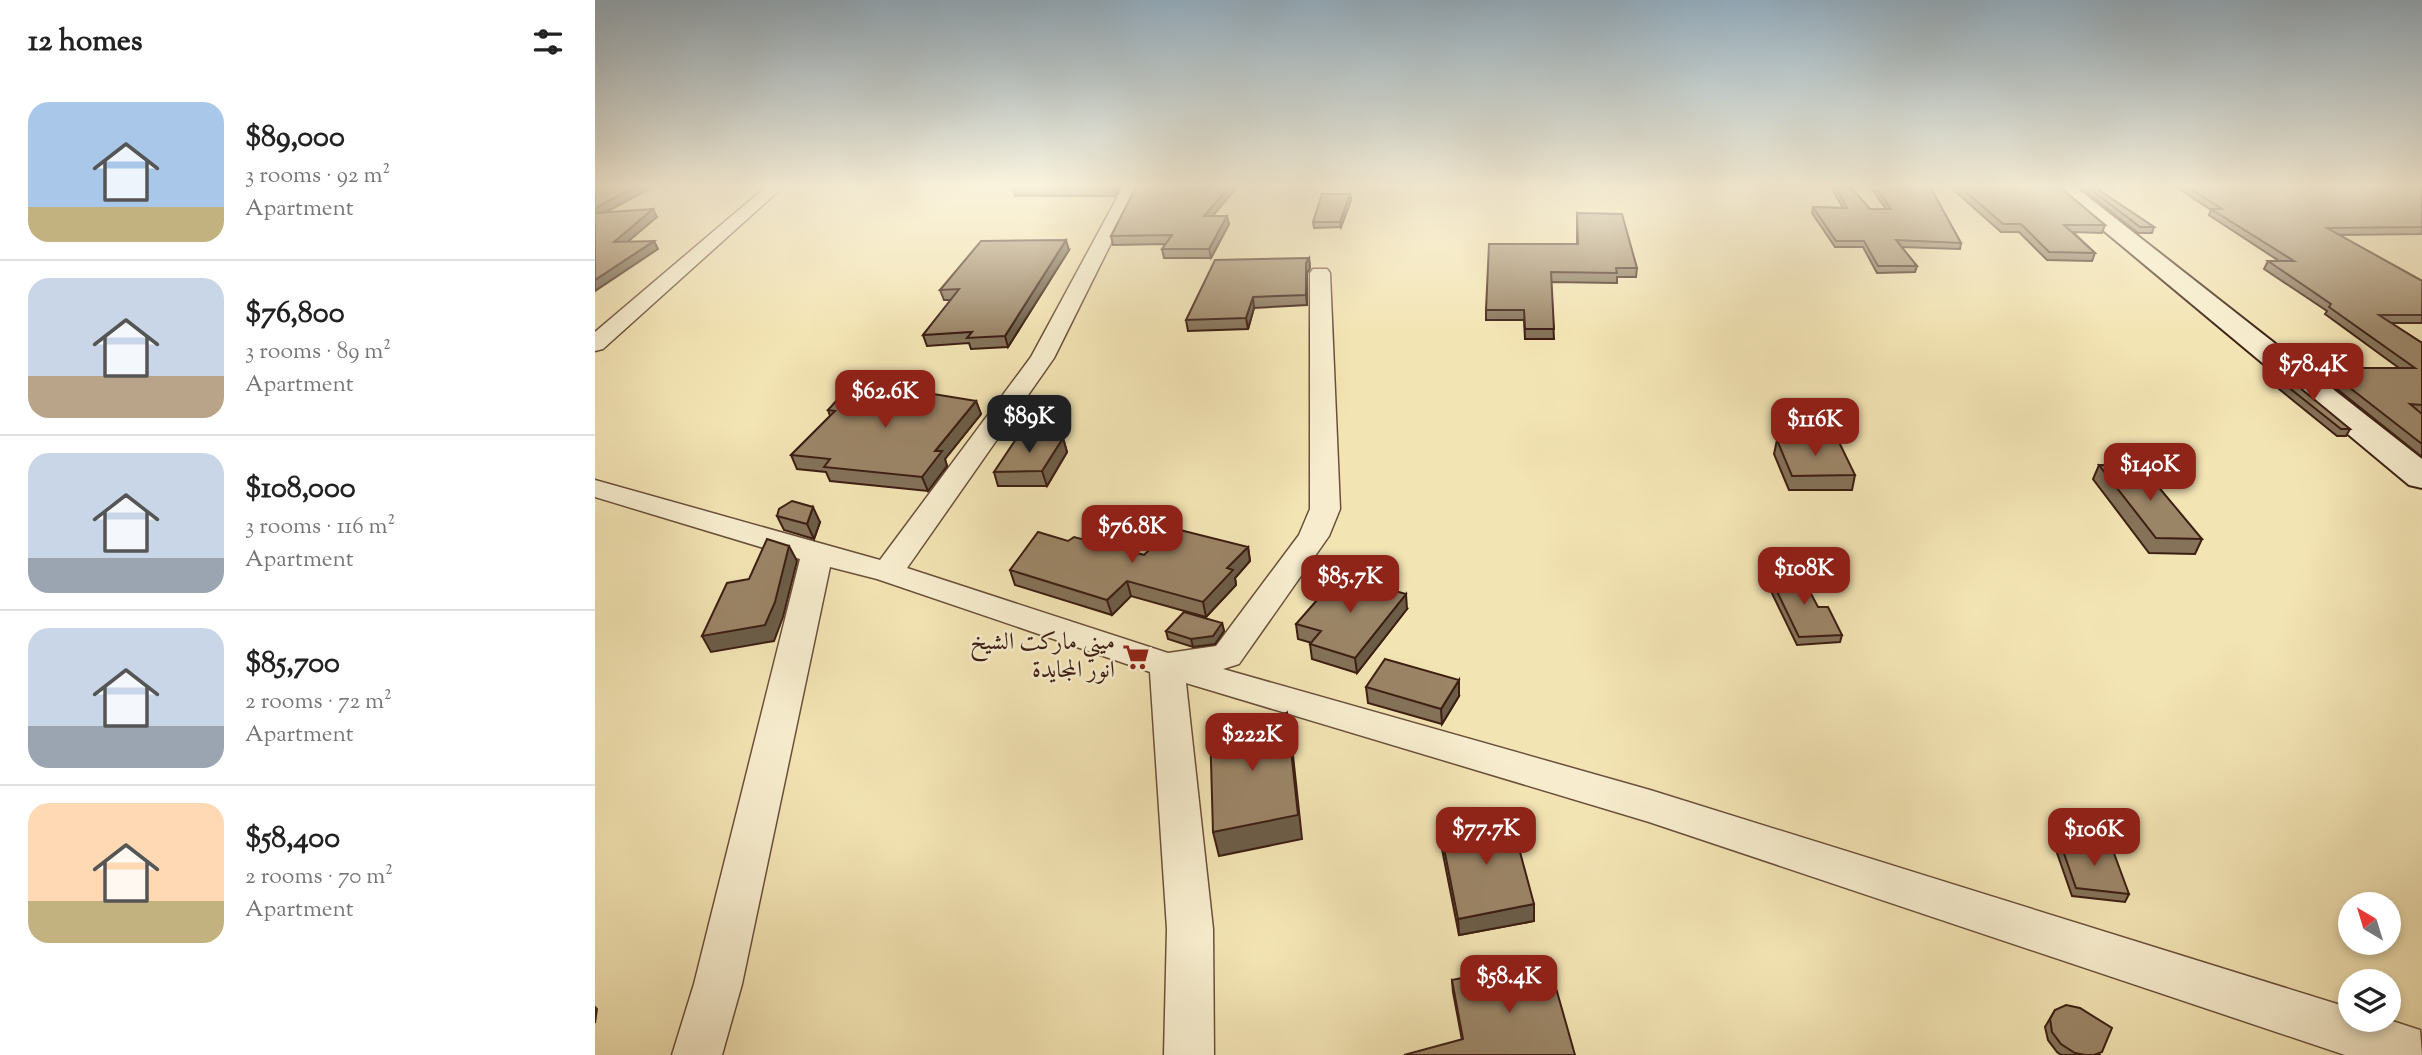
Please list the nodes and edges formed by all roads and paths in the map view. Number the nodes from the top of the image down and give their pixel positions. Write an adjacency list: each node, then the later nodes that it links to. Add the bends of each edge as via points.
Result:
1 (721, 234): 5 (street)
2 (1106, 234): 9 (street, via 1042,358)
3 (2121, 234): 6 (street)
4 (1319, 273): 10 (street, via 1325,509 1314,536 1227,656)
5 (595, 344)
6 (2422, 477)
7 (595, 488): 8 (street)
8 (817, 554): 9 (street); 11 (street, via 718,984)
9 (888, 572): 10 (street)
10 (1167, 665): 12 (street, via 1190,929); 13 (street, via 1650,806)
11 (697, 1055)
12 (1189, 1055)
13 (2420, 1055)

